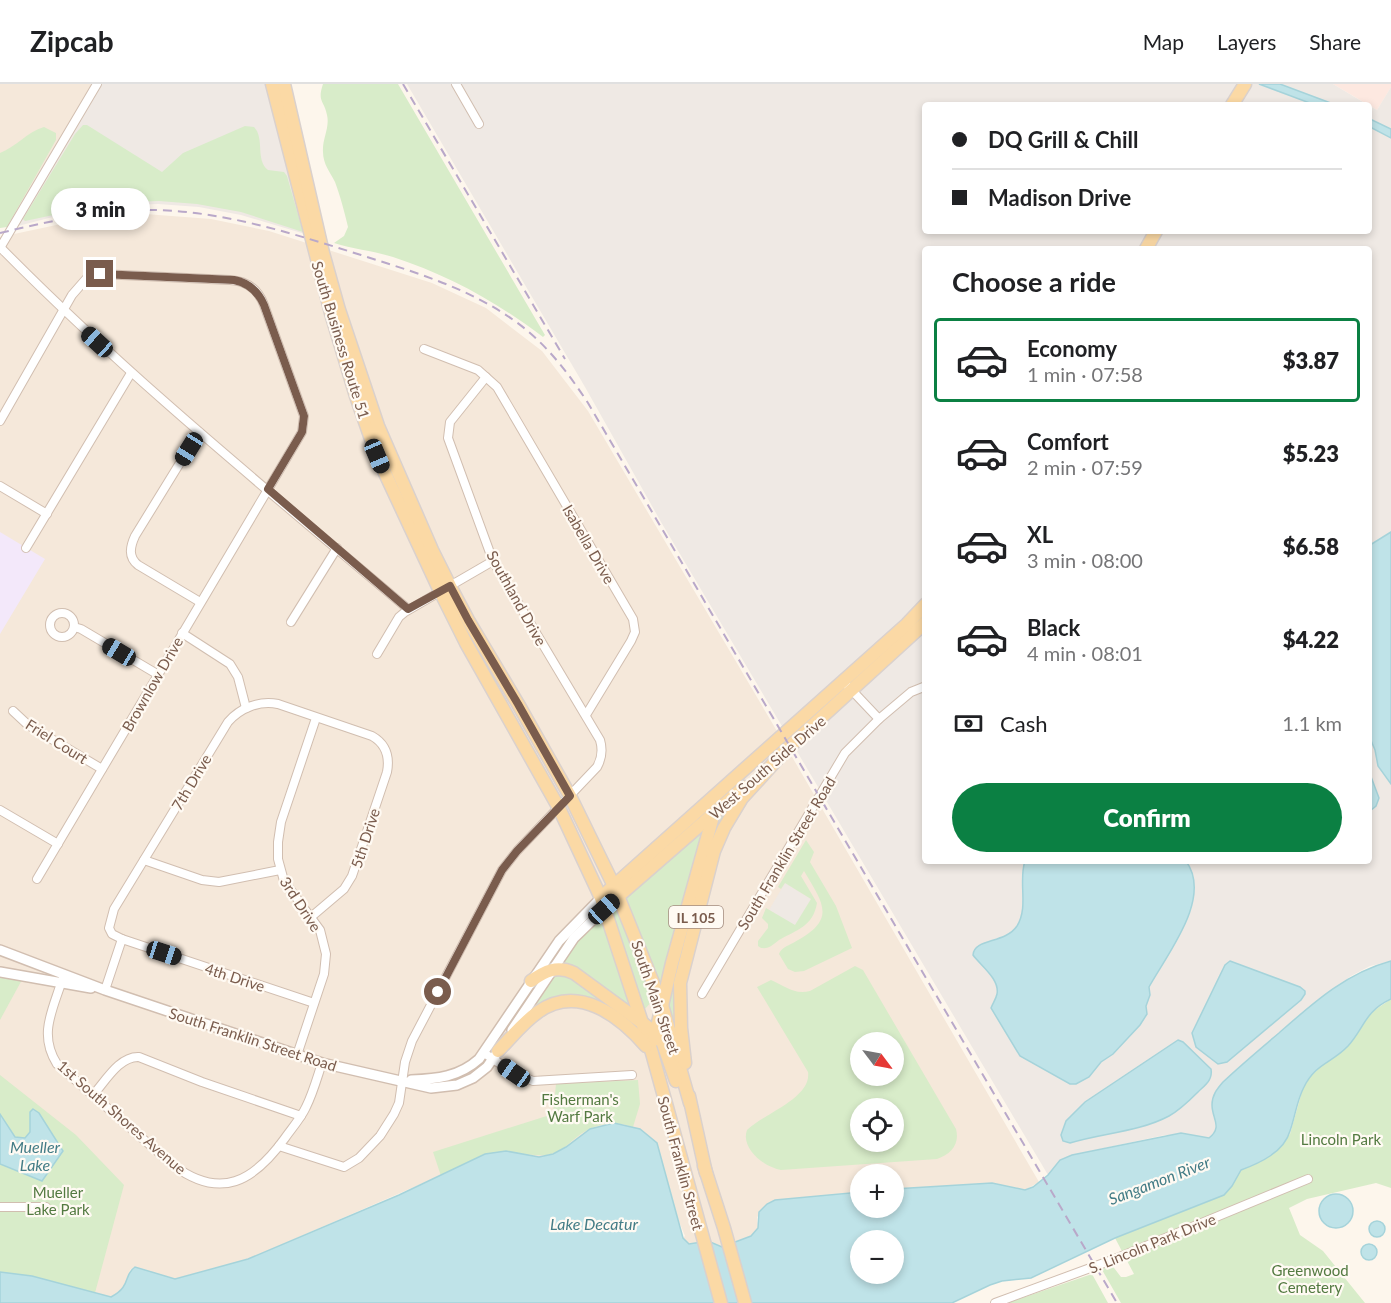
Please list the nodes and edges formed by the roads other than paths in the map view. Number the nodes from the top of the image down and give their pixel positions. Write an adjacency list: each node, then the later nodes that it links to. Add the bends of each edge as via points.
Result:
1 (98, 84): 8 (street)
2 (272, 84): 21 (main road, South Business Route 51, via 356,396 377,456)
3 (284, 84): 21 (main road, South Business Route 51, via 323,253 363,385)
4 (456, 84): 7 (street)
5 (1244, 86): 6 (main road)
6 (1234, 102)
7 (480, 124)
8 (0, 248): 9 (street)
9 (64, 311): 11 (street); 13 (street, Brownlow Drive); 16 (street, Brownlow Drive, via 82,282 96,274 234,280 254,289 264,305 304,416 302,432)
10 (424, 349): 12 (street, via 478,370)
11 (131, 373): 14 (street); 17 (street)
12 (486, 377): 20 (street, Southland Drive, via 455,415 447,432); 36 (street, Isabella Drive, via 501,393 634,624 632,641)
13 (0, 421)
14 (199, 432): 16 (street); 22 (street, via 135,536 130,556 138,565)
15 (0, 486): 17 (street)
16 (268, 489): 19 (street); 22 (street, Brownlow Drive)
17 (46, 514): 18 (street)
18 (26, 548)
19 (337, 548): 24 (street); 25 (street)
20 (493, 561): 21 (street); 36 (street, Southland Drive)
21 (445, 589): 24 (street); 42 (main road, South Business Route 51, via 468,620); 43 (main road, South Business Route 51, via 466,643)
22 (200, 602): 28 (street, Brownlow Drive)
23 (922, 608): 31 (main road, West South Side Drive / IL 105)
24 (408, 609): 29 (street)
25 (291, 622)
26 (922, 626): 33 (main road, West South Side Drive / IL 105)
27 (74, 627): 30 (street)
28 (182, 633): 30 (street, Brownlow Drive); 34 (street, via 232,666)
29 (377, 654)
30 (157, 674): 40 (street, Brownlow Drive)
31 (843, 681): 33 (street); 41 (main road, West South Side Drive / IL 105)
32 (922, 688): 38 (street, South Franklin Street Road, via 910,692)
33 (852, 691): 38 (street); 39 (main road, West South Side Drive / IL 105)
34 (246, 708): 37 (street, via 274,703); 47 (street, 7th Drive, via 228,722)
35 (13, 711): 40 (street, Friel Court, via 28,726)
36 (586, 714): 42 (street, Southland Drive, via 600,740 601,757 597,767)
37 (316, 717): 48 (street, 3rd Drive, via 279,832); 52 (street, 5th Drive, via 372,736 388,756 387,772 352,876 344,889)
38 (879, 719): 61 (street, South Franklin Street Road, via 845,753)
39 (782, 754): 45 (main road, West South Side Drive); 74 (main road, IL 105, via 741,798 719,836 683,965 679,997)
40 (102, 769): 46 (street, Brownlow Drive)
41 (730, 781): 45 (main road, IL 105); 50 (main road, West South Side Drive)
42 (570, 796): 43 (street, Southland Drive); 50 (main road, South Main Street)
43 (559, 808): 51 (main road, South Main Street); 72 (street, Southland Drive, via 517,851 498,878 414,1036)
44 (0, 810): 46 (street)
45 (714, 814): 50 (main road, West South Side Drive); 63 (main road, IL 105)
46 (58, 844): 49 (street, Brownlow Drive)
47 (144, 860): 48 (street, via 219,882); 53 (street, 7th Drive, via 108,924 112,934)
48 (280, 870): 52 (street, 3rd Drive, via 287,888)
49 (37, 879)
50 (616, 891): 51 (main road, West South Side Drive); 63 (main road, South Main Street)
51 (603, 903): 55 (street, South Franklin Street Road); 58 (street, South Franklin Street Road, via 559,941); 64 (main road, South Main Street)
52 (311, 917): 62 (street, 3rd Drive, via 322,935 326,961)
53 (122, 939): 60 (street); 62 (street, 4th Drive)
54 (0, 953): 57 (street, South Franklin Street Road)
55 (553, 969): 58 (main road); 64 (main road, via 574,973); 69 (street, South Franklin Street Road)
56 (0, 972): 59 (street, South Franklin Street Road)
57 (64, 973): 59 (street, 1st South Shores Avenue); 60 (street, South Franklin Street Road)
58 (531, 981): 66 (street, South Franklin Street Road)
59 (61, 984): 60 (street, South Franklin Street Road); 73 (street, 1st South Shores Avenue, via 48,1024 48,1047 60,1068)
60 (105, 990): 68 (street, South Franklin Street Road)
61 (702, 994)
62 (314, 1003): 68 (street, 3rd Drive)
63 (662, 1005): 65 (main road, IL 105); 74 (main road, South Main Street)
64 (641, 1023): 65 (main road); 67 (main road, South Franklin Street)
65 (656, 1033): 67 (main road, IL 105); 77 (main road, via 663,1041)
66 (484, 1053): 69 (street); 72 (street, South Franklin Street Road, via 451,1076)
67 (652, 1053): 69 (main road, via 608,1012 573,1000 537,1012); 81 (main road, South Franklin Street / IL 105)
68 (297, 1055): 70 (street, South Franklin Street Road)
69 (496, 1055): 71 (street, via 514,1073 532,1081); 72 (street, South Franklin Street Road, via 473,1078 456,1085 431,1088)
70 (322, 1063): 72 (street, South Franklin Street Road); 75 (street, 1st South Shores Avenue)
71 (632, 1076)
72 (402, 1081): 76 (street, Southland Drive, via 397,1108 384,1130 350,1165 339,1166)
73 (93, 1095): 75 (street, via 121,1064 139,1057); 76 (street, 1st South Shores Avenue, via 173,1165 203,1181 225,1182 249,1176)
74 (690, 1103): 77 (main road, IL 105)
75 (301, 1116): 76 (street, 1st South Shores Avenue)
76 (279, 1146)
77 (706, 1173): 82 (main road, IL 105)
78 (1308, 1179): 83 (street, S. Lincoln Park Drive, via 1112,1260)
79 (46, 1207): 80 (street)
80 (0, 1208)
81 (721, 1303)
82 (745, 1303)
83 (995, 1303)

